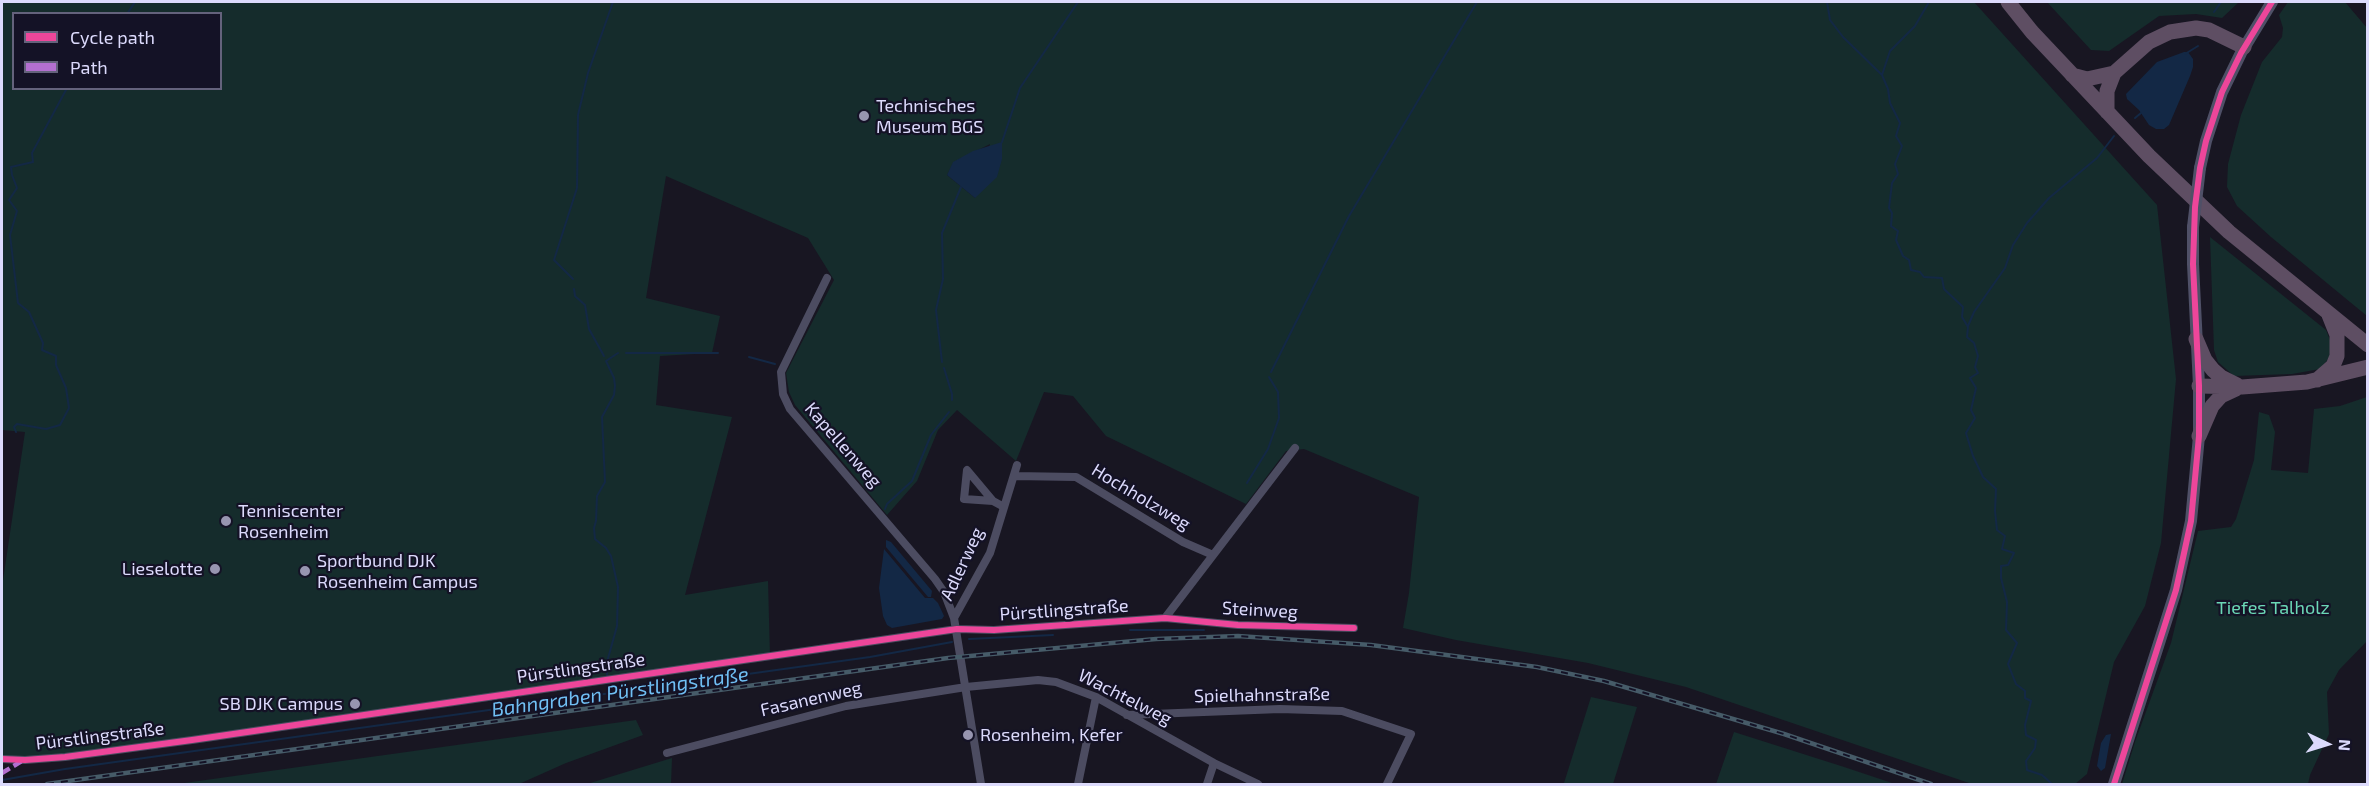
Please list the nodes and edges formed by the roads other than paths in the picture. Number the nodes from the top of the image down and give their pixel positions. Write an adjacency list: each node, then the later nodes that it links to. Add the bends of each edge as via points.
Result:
1 (2008, 2): 5 (highway)
2 (2272, 2): 3 (street)
3 (2244, 47): 4 (highway, via 2209,30 2170,32 2149,42); 9 (street, bridge, via 2222,92 2200,168 2193,227)
4 (2114, 73): 5 (highway, via 2087,79); 6 (highway, via 2106,91)
5 (2072, 75): 6 (highway)
6 (2107, 112): 8 (highway, via 2229,232)
7 (827, 278): 22 (street, Kapellenweg, via 781,372 783,394 790,409 935,579)
8 (2329, 314): 10 (highway); 12 (highway, via 2337,335 2337,356 2333,366)
9 (2196, 339): 13 (street); 14 (highway, via 2213,370)
10 (2367, 345)
11 (2367, 367): 12 (highway)
12 (2317, 380): 14 (highway)
13 (2199, 386): 14 (highway); 15 (street)
14 (2242, 387): 15 (highway, via 2217,401)
15 (2199, 436): 37 (street, via 2191,521 2176,590)
16 (1294, 448): 21 (street)
17 (1017, 465): 18 (street, Adlerweg)
18 (1014, 476): 20 (street, Adlerweg); 21 (street, Hochholzweg, via 1076,477 1183,542)
19 (993, 501): 20 (street)
20 (1004, 507): 22 (street, Adlerweg, via 990,553)
21 (1213, 555): 23 (street)
22 (954, 618): 25 (street, Adlerweg)
23 (1165, 618): 24 (street, Steinweg, via 1238,625); 25 (street, Pürstlingstraße)
24 (1354, 628)
25 (957, 629): 26 (street, Adlerweg); 30 (street, Pürstlingstraße, via 192,740 65,756)
26 (966, 687): 27 (street, Wachtelweg, via 1047,681); 29 (street, Fasanenweg, via 846,706); 32 (street, Adlerweg)
27 (1096, 697): 28 (street, Wachtelweg); 33 (street)
28 (1126, 715): 31 (street, Wachtelweg); 36 (street, Spielhahnstraße, via 1280,709 1342,711 1411,734)
29 (667, 753)
30 (2, 759)
31 (1214, 763): 34 (street); 35 (street, Wachtelweg)
32 (981, 784)
33 (1078, 784)
34 (1207, 784)
35 (1258, 784)
36 (1387, 784)
37 (2114, 784)

